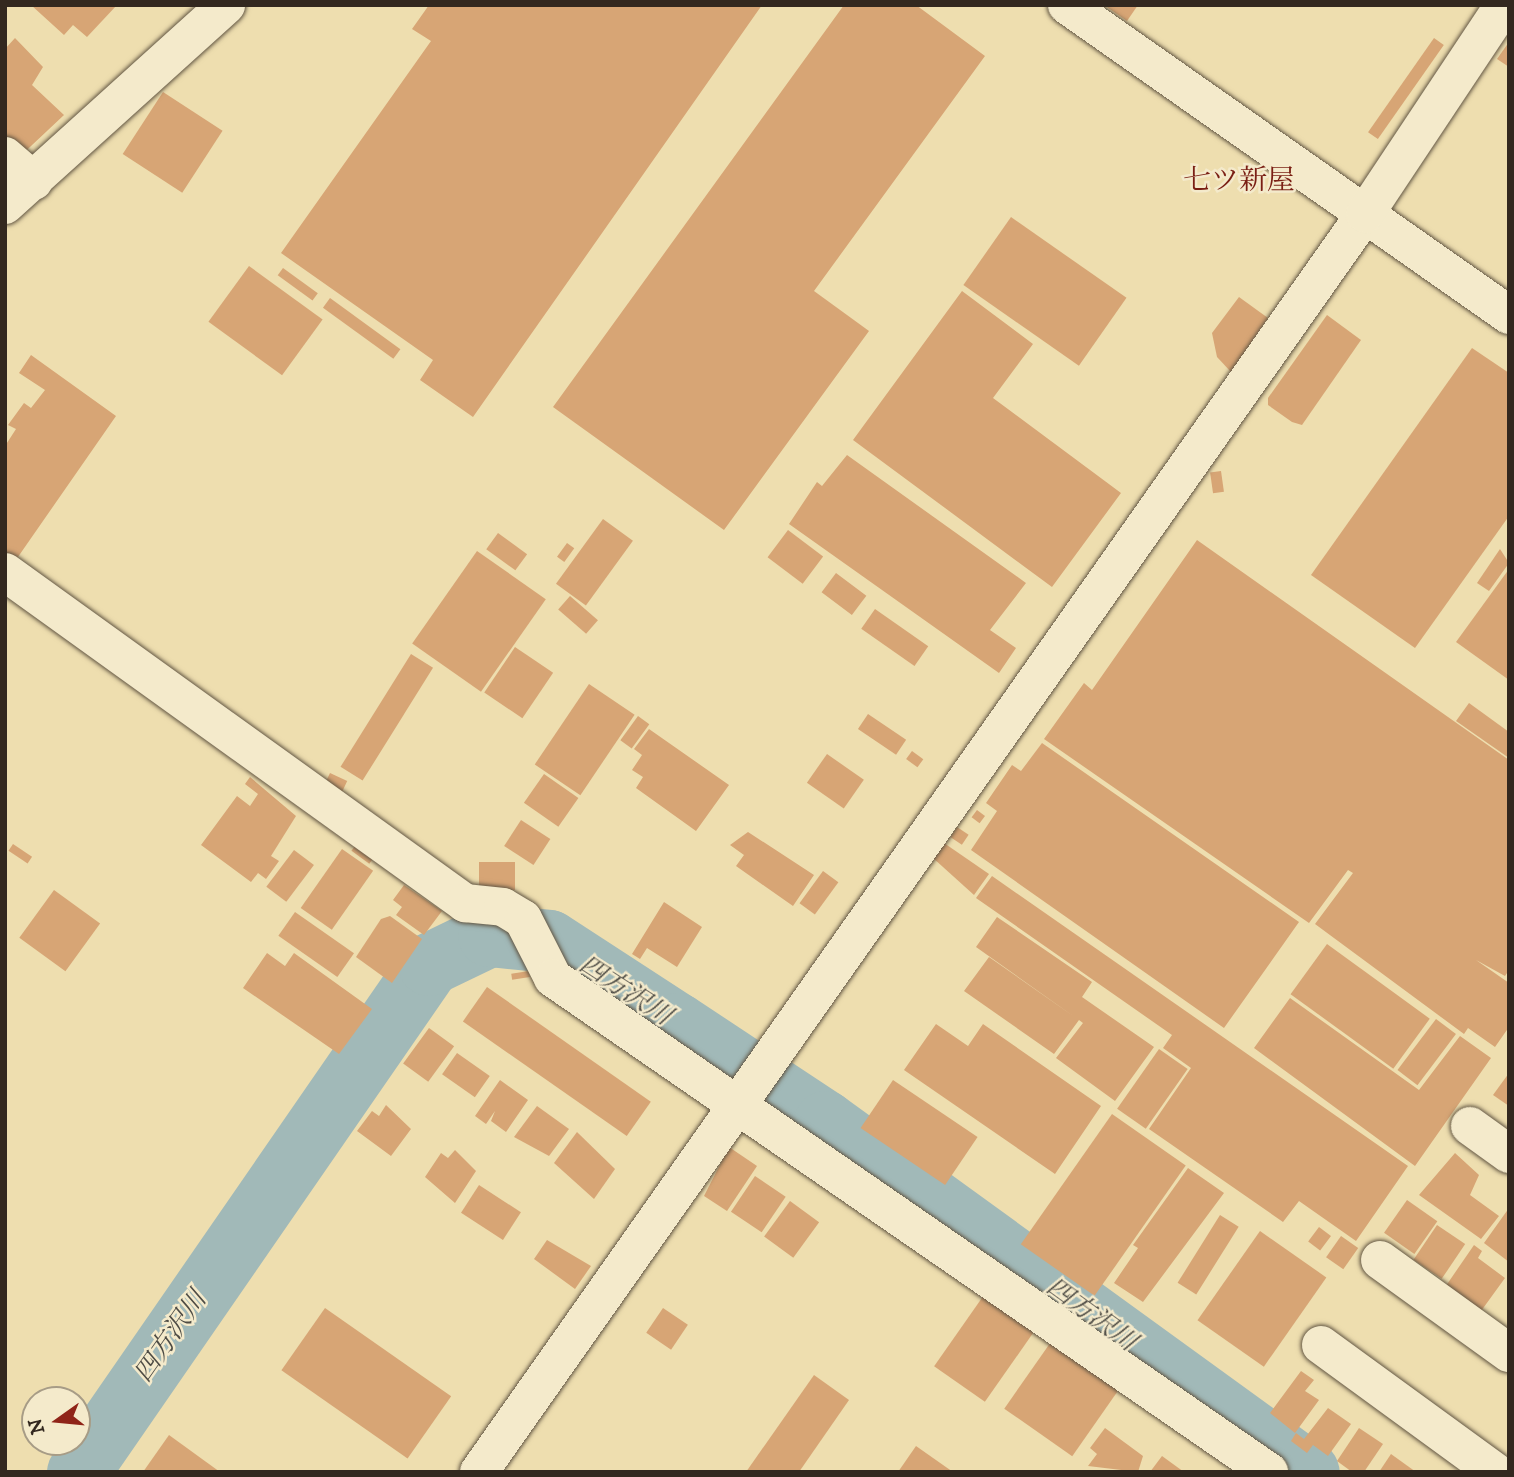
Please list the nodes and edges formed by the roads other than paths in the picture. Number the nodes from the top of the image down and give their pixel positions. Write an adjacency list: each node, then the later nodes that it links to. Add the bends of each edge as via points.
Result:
1 (226, 5): 5 (street)
2 (1067, 5): 7 (street)
3 (1504, 5): 7 (street)
4 (5, 156): 5 (street)
5 (34, 181): 6 (street)
6 (5, 205)
7 (1365, 214): 8 (street); 10 (street)
8 (1509, 315)
9 (5, 572): 10 (street, via 465,903 503,907 523,919 553,978)
10 (742, 1104): 16 (street); 17 (street)
11 (1470, 1126): 12 (street)
12 (1509, 1154)
13 (1380, 1260): 15 (street)
14 (1321, 1345): 18 (street)
15 (1509, 1353)
16 (480, 1472)
17 (1269, 1472)
18 (1495, 1472)

